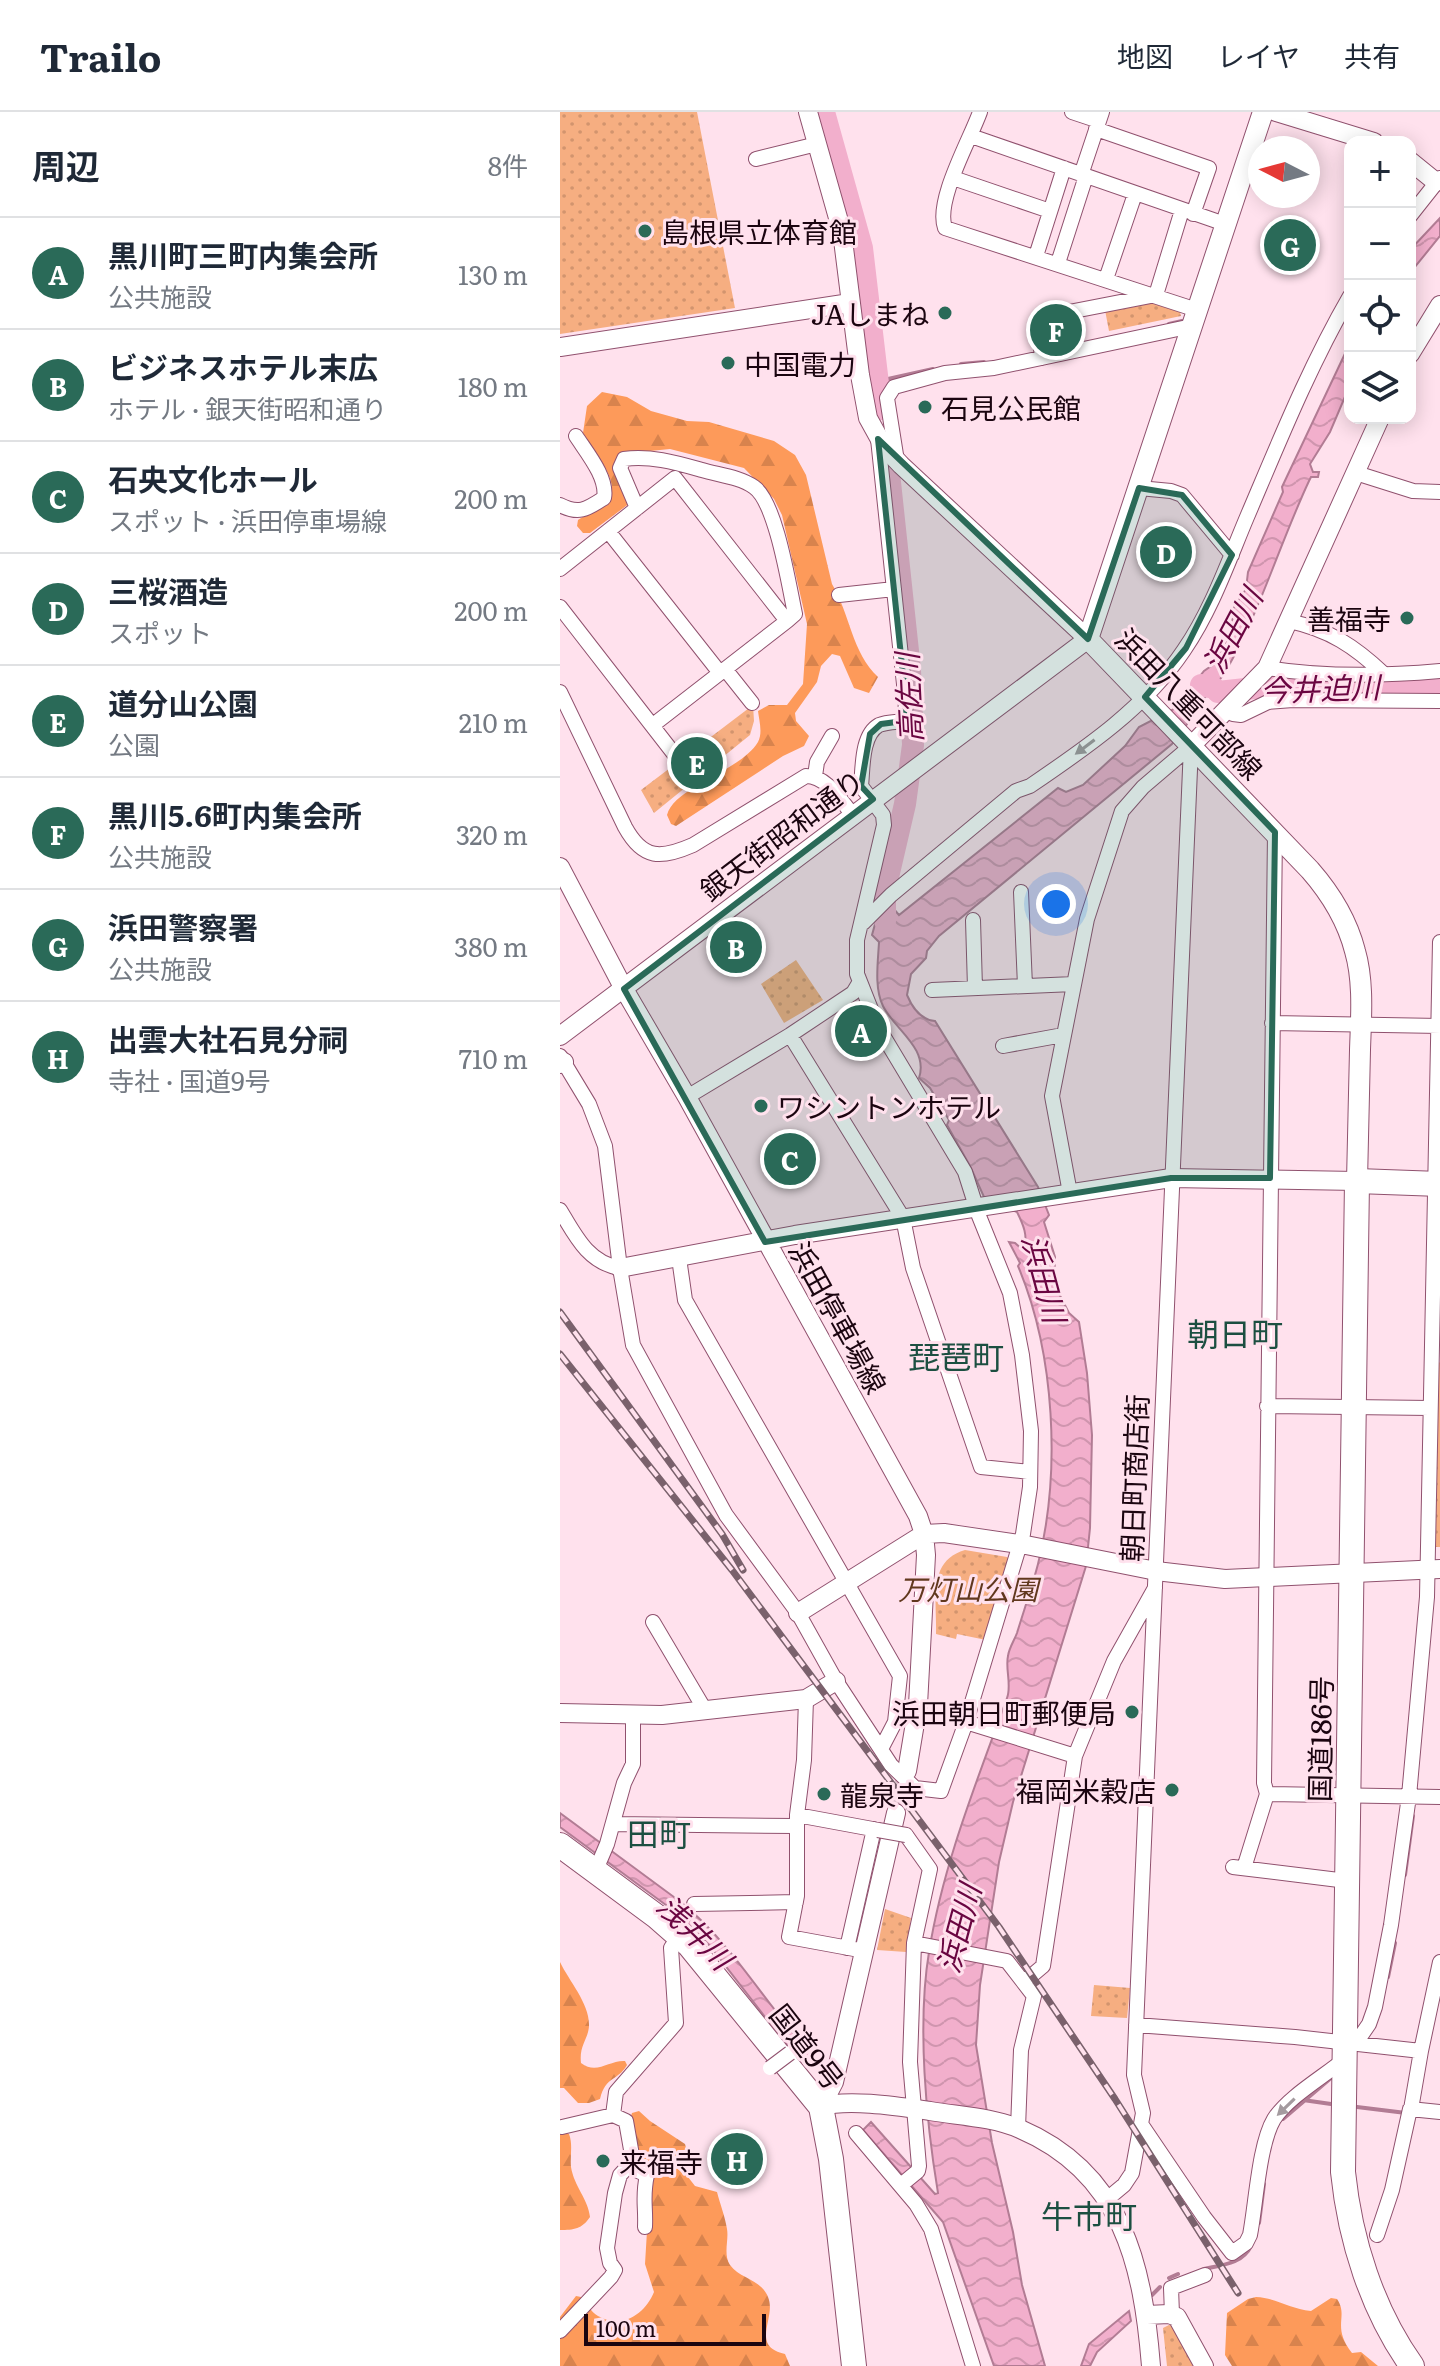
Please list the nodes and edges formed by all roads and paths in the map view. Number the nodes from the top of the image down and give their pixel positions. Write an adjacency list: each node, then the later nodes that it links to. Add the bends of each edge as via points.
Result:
1 (808, 112): 9 (street)
2 (980, 112): 7 (street)
3 (1072, 112): 6 (street)
4 (1263, 112): 20 (main road, 浜田八重可部線)
5 (1276, 112): 8 (street)
6 (1099, 121): 13 (street); 19 (street, via 1209,168)
7 (971, 136): 12 (street); 14 (street)
8 (1354, 136)
9 (817, 144): 10 (street); 25 (street, via 842,232)
10 (756, 159)
11 (1416, 165): 15 (street)
12 (1064, 168): 13 (street); 18 (street)
13 (1084, 175): 16 (street); 22 (street)
14 (953, 178): 18 (street); 21 (street, via 942,215 945,228)
15 (1438, 180): 17 (street)
16 (1135, 194): 19 (street); 23 (street)
17 (1416, 208)
18 (1050, 211): 21 (street)
19 (1188, 212): 20 (street); 24 (street)
20 (1225, 224): 28 (main road, 浜田八重可部線)
21 (1036, 256): 22 (street)
22 (1058, 263): 23 (street)
23 (1106, 279): 24 (street)
24 (1156, 295): 28 (street); 31 (street, via 1038,318)
25 (850, 303): 29 (street); 34 (street, via 868,418)
26 (1440, 305): 30 (street)
27 (1344, 308): 44 (street, via 1296,400)
28 (1195, 318): 31 (street); 39 (main road, 浜田八重可部線)
29 (560, 347)
30 (1411, 352)
31 (1041, 353): 35 (street, via 890,390)
32 (1377, 424): 37 (street)
33 (576, 436): 41 (street, via 602,479 604,498 585,511)
34 (878, 439): 35 (street); 46 (street)
35 (897, 461): 51 (street)
36 (688, 467): 38 (street); 42 (street, via 624,459 620,468); 49 (street, via 751,485 766,500 795,614)
37 (1356, 473): 40 (street, via 1413,491); 50 (street)
38 (675, 478): 42 (street); 49 (street)
39 (1139, 488): 44 (street, via 1182,495); 51 (main road, 浜田八重可部線)
40 (1440, 492)
41 (560, 505)
42 (637, 508): 43 (street)
43 (608, 531): 45 (street); 53 (street)
44 (1232, 555): 57 (street, via 1186,648)
45 (560, 569)
46 (894, 589): 47 (street); 66 (street, via 906,703 904,721 881,724 870,734 861,786)
47 (839, 595)
48 (560, 607): 61 (street)
49 (787, 621): 53 (street)
50 (1289, 621): 52 (street); 55 (street, via 1328,632)
51 (1088, 639): 57 (main road, 浜田八重可部線); 66 (street, 銀天街昭和通り)
52 (1267, 668): 55 (street); 60 (street)
53 (723, 671): 59 (street); 61 (street)
54 (1440, 671): 55 (street)
55 (1384, 674)
56 (560, 692): 65 (street, via 625,827 643,852 684,849 806,776)
57 (1146, 698): 63 (main road, 浜田八重可部線); 72 (street, one-way to 72, via 1058,768 1016,791)
58 (1440, 701): 60 (street, via 1279,700 1241,715 1233,714)
59 (752, 703)
60 (1234, 704): 63 (street)
61 (653, 725): 64 (street)
62 (832, 736): 65 (street)
63 (1189, 744): 68 (main road, 浜田八重可部線); 76 (street, via 1122,811 1087,919); 90 (street, 朝日町商店街)
64 (678, 759)
65 (815, 776): 67 (street)
66 (873, 799): 67 (street, 銀天街昭和通り); 72 (street, via 884,825)
67 (853, 815): 79 (street, 銀天街昭和通り)
68 (1275, 832): 81 (street); 82 (main road, 浜田八重可部線, via 1327,891 1348,929 1359,970)
69 (560, 867): 79 (street, 浜田停車場線)
70 (1021, 892): 77 (street)
71 (973, 920): 78 (street)
72 (861, 925): 75 (street)
73 (1440, 942): 74 (street)
74 (1440, 980): 83 (street)
75 (859, 983): 84 (street, via 853,993); 95 (street, via 878,1027 960,1161)
76 (1074, 984): 77 (street); 85 (street)
77 (1025, 986): 78 (street)
78 (975, 988): 80 (street)
79 (624, 989): 86 (street); 89 (street, 浜田停車場線)
80 (932, 990)
81 (1272, 1023): 82 (street); 91 (street)
82 (1361, 1024): 83 (street); 92 (main road, 浜田八重可部線)
83 (1439, 1025): 93 (street)
84 (790, 1035): 89 (street); 97 (street)
85 (1063, 1035): 87 (street); 94 (street, via 1052,1096)
86 (560, 1036)
87 (1003, 1046)
88 (561, 1061): 100 (street, via 589,1104 605,1146)
89 (687, 1097): 98 (street, 浜田停車場線)
90 (1171, 1178): 91 (street); 94 (street); 111 (street, 朝日町商店街)
91 (1270, 1178): 92 (street); 102 (street)
92 (1357, 1181): 93 (highway); 103 (highway, 国道186号)
93 (1437, 1184): 101 (street)
94 (1070, 1193): 95 (street)
95 (980, 1207): 97 (street); 105 (street, via 1010,1293 1027,1387)
96 (560, 1210): 100 (street, via 583,1248 606,1265)
97 (903, 1218): 98 (street); 105 (street, via 913,1268 981,1467)
98 (765, 1242): 99 (street); 106 (street, 浜田停車場線)
99 (679, 1258): 100 (street); 112 (street, via 685,1300)
100 (620, 1268): 113 (street, via 633,1345 726,1515)
101 (1435, 1357): 104 (street)
102 (1267, 1406): 103 (street); 110 (street)
103 (1355, 1407): 104 (street); 109 (highway, 国道186号)
104 (1430, 1408): 108 (street)
105 (1030, 1472): 107 (street)
106 (924, 1534): 107 (street); 112 (street); 123 (street, 浜田停車場線, via 922,1660)
107 (1023, 1545): 111 (street, via 1102,1560); 120 (street)
108 (1434, 1569): 109 (street); 126 (street)
109 (1353, 1574): 110 (street); 125 (highway, 国道186号)
110 (1265, 1577): 111 (street); 124 (street)
111 (1156, 1579): 122 (street, via 1114,1661); 142 (street, 朝日町商店街)
112 (847, 1582): 113 (street); 121 (street, via 900,1676 895,1722)
113 (798, 1613): 115 (street)
114 (653, 1622): 117 (street)
115 (836, 1681): 116 (street); 121 (street)
116 (806, 1699): 117 (street); 129 (street)
117 (705, 1710): 119 (street)
118 (560, 1713): 119 (street)
119 (633, 1716): 130 (street, via 633,1764)
120 (968, 1723): 121 (street, via 941,1791 915,1788); 122 (street)
121 (881, 1749)
122 (1075, 1756): 141 (street, via 1043,1966)
123 (907, 1771)
124 (1267, 1794): 125 (street); 134 (street, via 1238,1867)
125 (1348, 1795): 126 (street); 134 (highway, 国道186号)
126 (1409, 1796): 127 (street); 143 (street, via 1375,2007 1369,2024)
127 (1440, 1797)
128 (896, 1813): 139 (street)
129 (796, 1820): 130 (street); 131 (street); 135 (street)
130 (613, 1824): 133 (street)
131 (876, 1829): 138 (street, bridge, via 906,1835 930,1869); 139 (street)
132 (560, 1845): 133 (highway, 国道9号)
133 (597, 1865): 137 (highway, 国道9号)
134 (1347, 1881): 143 (highway, 国道186号)
135 (796, 1902): 136 (street); 139 (street, via 789,1937)
136 (694, 1904)
137 (679, 1936): 147 (highway, 国道9号); 151 (street, via 671,1948 676,2023 616,2092)
138 (917, 1944): 141 (street, via 1007,1961); 148 (street, via 910,2017)
139 (856, 1950): 147 (street, via 834,2082)
140 (1440, 1962): 144 (street)
141 (1024, 1982): 154 (street, via 1034,1996 1021,2050)
142 (1136, 2025): 143 (street); 152 (street, 朝日町商店街, via 1134,2075)
143 (1349, 2048): 144 (street); 152 (street, one-way to 152, via 1274,2119 1265,2139 1250,2235 1232,2253); 165 (highway, 国道186号, via 1343,2172 1352,2237 1392,2336)
144 (1421, 2051): 149 (street)
145 (790, 2053): 146 (street, bridge)
146 (770, 2068)
147 (821, 2107): 148 (street, via 844,2103); 166 (highway, 国道9号)
148 (916, 2109): 154 (street); 157 (street, via 918,2171)
149 (1410, 2112): 150 (street); 160 (street)
150 (1440, 2112)
151 (613, 2115): 153 (street); 156 (street, via 626,2121 633,2161)
152 (1141, 2124): 158 (street, 朝日町商店街, via 1132,2173)
153 (562, 2127)
154 (1018, 2128): 158 (street, via 1061,2153)
155 (856, 2133): 157 (street)
156 (627, 2166): 159 (street, via 647,2175 642,2198); 164 (street, via 617,2184 608,2235 615,2270)
157 (903, 2183): 167 (street, via 936,2241)
158 (1106, 2200): 163 (street, via 1137,2267)
159 (645, 2227)
160 (1377, 2235)
161 (1205, 2275): 162 (street, via 1171,2288)
162 (1172, 2314): 163 (street); 169 (street, via 1182,2322)
163 (1147, 2315): 168 (street)
164 (560, 2331)
165 (1412, 2365)
166 (854, 2366)
167 (973, 2366)
168 (1151, 2366)
169 (1204, 2366)

